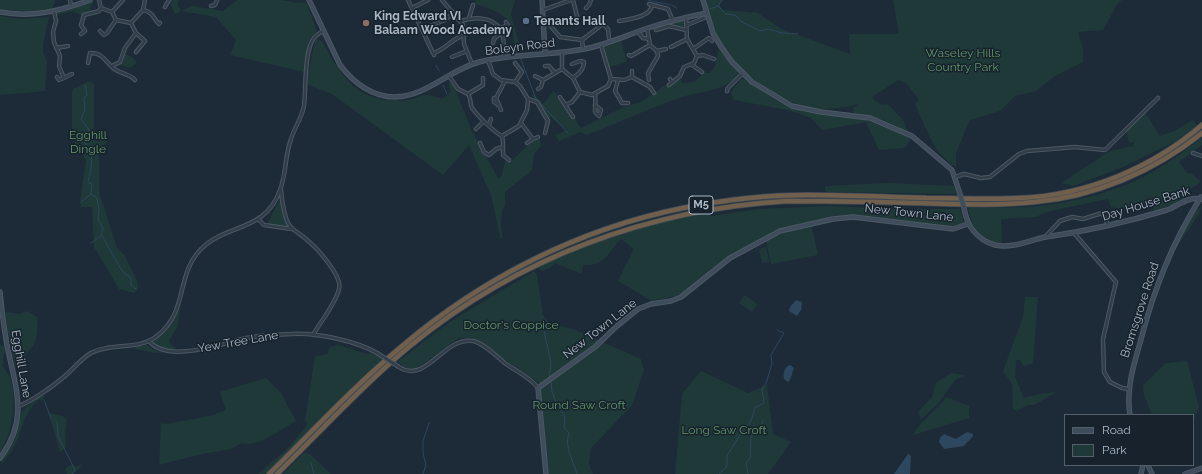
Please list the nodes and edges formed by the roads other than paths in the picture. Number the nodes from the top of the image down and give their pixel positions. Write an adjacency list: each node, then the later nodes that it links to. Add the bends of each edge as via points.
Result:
1 (70, 0): 19 (street)
2 (90, 0): 19 (street)
3 (99, 0): 20 (street)
4 (123, 0): 27 (street)
5 (145, 0): 23 (street)
6 (170, 0): 17 (street)
7 (217, 0): 18 (street, via 215,5)
8 (309, 0): 49 (street, Boleyn Road)
9 (408, 0): 21 (street)
10 (428, 0): 21 (street)
11 (442, 0): 28 (street)
12 (542, 0): 24 (street)
13 (572, 0): 24 (street); 30 (street)
14 (590, 0): 22 (street)
15 (703, 0): 29 (street)
16 (473, 5): 31 (street)
17 (165, 6)
18 (211, 6)
19 (71, 7): 25 (street)
20 (101, 8): 27 (street); 53 (street, via 99,11 84,15 81,25 85,31)
21 (412, 8): 45 (street)
22 (586, 8)
23 (143, 10): 39 (street); 40 (street, via 150,12)
24 (543, 10): 73 (street)
25 (54, 11): 26 (street, via 29,15); 65 (street, via 56,21 53,32)
26 (0, 12)
27 (112, 12): 34 (street)
28 (454, 12): 36 (street); 45 (street, via 445,20)
29 (707, 13): 32 (street, Boleyn Road); 91 (street, via 720,45)
30 (577, 16)
31 (470, 18): 36 (street); 43 (street, via 482,18)
32 (686, 18): 35 (street, Boleyn Road); 42 (street)
33 (704, 18): 42 (street)
34 (116, 20): 39 (street); 48 (street, via 107,33 104,35)
35 (673, 20): 37 (street, via 668,9 651,5 651,10 642,16); 44 (street, Boleyn Road)
36 (461, 21): 54 (street)
37 (619, 21)
38 (506, 22): 43 (street, via 508,25)
39 (131, 23): 52 (street)
40 (160, 23)
41 (548, 23): 58 (street, via 560,37)
42 (687, 25): 47 (street)
43 (500, 28): 50 (street)
44 (647, 28): 51 (street, Boleyn Road); 56 (street)
45 (422, 29): 54 (street, via 434,54 453,39)
46 (656, 30): 47 (street, via 669,26)
47 (686, 30): 57 (street)
48 (100, 31)
49 (323, 31): 93 (street, Boleyn Road, via 349,77 380,94 394,97 418,93); 144 (street, via 311,42 304,107 290,143)
50 (502, 32): 60 (street, via 494,39); 77 (street)
51 (638, 32): 56 (street, via 643,38); 61 (street, Boleyn Road)
52 (136, 33): 71 (street, via 145,41); 85 (street, via 125,48 120,62)
53 (81, 34)
54 (464, 35): 69 (street)
55 (609, 38): 58 (street, via 604,23)
56 (649, 39): 62 (street)
57 (688, 39): 64 (street); 68 (street)
58 (582, 40): 67 (street)
59 (712, 41): 68 (street, via 709,37)
60 (494, 43)
61 (601, 45): 67 (street, Boleyn Road); 100 (street)
62 (650, 45): 70 (street); 74 (street)
63 (68, 46): 65 (street)
64 (671, 47)
65 (56, 48): 97 (street)
66 (666, 48): 70 (street)
67 (583, 49): 72 (street, Boleyn Road)
68 (693, 49): 75 (street)
69 (467, 51): 76 (street); 82 (street)
70 (657, 51): 105 (street, via 657,60 648,73)
71 (136, 52)
72 (562, 52): 73 (street, Boleyn Road); 87 (street)
73 (544, 53): 77 (street, Boleyn Road)
74 (629, 55)
75 (697, 56): 78 (street, via 703,55); 84 (street)
76 (452, 57)
77 (504, 57): 79 (street, Boleyn Road)
78 (714, 59)
79 (488, 60): 82 (street, Boleyn Road); 106 (street, via 493,74)
80 (88, 63): 85 (street, via 90,53 93,52 102,55)
81 (515, 63): 107 (street, via 522,72)
82 (472, 64): 93 (street, Boleyn Road)
83 (572, 64): 99 (street, via 584,62 581,71)
84 (692, 65): 89 (street); 108 (street, via 683,68 680,76)
85 (112, 66): 102 (street, via 129,74)
86 (545, 66): 90 (street, via 549,66)
87 (562, 69): 90 (street); 99 (street)
88 (632, 70): 96 (street)
89 (702, 72)
90 (555, 73): 103 (street)
91 (743, 73): 111 (street); 143 (street, via 765,91 792,106 870,118 904,132 947,164)
92 (72, 74): 97 (street)
93 (449, 75): 114 (street, via 458,89)
94 (535, 76): 103 (street)
95 (57, 77): 97 (street, via 59,80)
96 (632, 77): 104 (street); 113 (street, via 650,87)
97 (64, 78)
98 (483, 78): 114 (street, via 483,85)
99 (573, 78): 112 (street)
100 (611, 79): 104 (street); 115 (street, via 608,86)
101 (670, 79): 108 (street)
102 (135, 80)
103 (543, 80): 110 (street)
104 (618, 80): 119 (street, via 615,91 622,103)
105 (649, 80)
106 (505, 81): 107 (street); 122 (street, via 496,98)
107 (515, 82): 118 (street)
108 (672, 82): 109 (street)
109 (669, 85)
110 (538, 89)
111 (727, 91)
112 (580, 92): 115 (street); 120 (street, via 572,102)
113 (654, 93)
114 (468, 94): 127 (street, via 472,108)
115 (595, 94): 121 (street)
116 (560, 97): 120 (street)
117 (1158, 98): 143 (street, via 1105,150 1075,147 1027,151 990,177 981,178 964,174)
118 (528, 99): 126 (street, via 536,102); 128 (street, via 528,107)
119 (628, 103)
120 (565, 105): 123 (street)
121 (595, 105)
122 (501, 110)
123 (573, 117)
124 (491, 119): 129 (street)
125 (553, 119): 126 (street)
126 (548, 121): 132 (street)
127 (483, 122): 129 (street); 131 (street)
128 (521, 123): 134 (street); 136 (street)
129 (489, 125): 134 (street)
130 (1202, 125): 161 (highway, M5, via 1178,144 1133,169 1090,186 1051,195 989,199 806,195 767,197 682,209 639,219 585,237 513,269 431,322 381,364)
131 (476, 129)
132 (545, 133)
133 (1202, 133): 162 (highway, M5, via 1136,174 1099,188 1058,199 995,204 761,202 701,210 598,238 559,253 497,285 443,321 396,358)
134 (502, 136): 139 (street)
135 (538, 137): 136 (street)
136 (533, 139): 138 (street)
137 (480, 143): 139 (street, via 484,152 489,155)
138 (527, 143)
139 (503, 147): 142 (street, via 503,158)
140 (1193, 153): 141 (street)
141 (1202, 156)
142 (509, 160)
143 (955, 177): 147 (street, bridge)
144 (281, 190): 146 (street, via 271,207); 149 (street, via 285,216)
145 (1201, 198): 148 (street, Day House Bank, via 1190,199 1169,209); 156 (street, Bromsgrove Road, via 1173,246 1159,280)
146 (258, 219): 149 (street, via 264,225); 154 (street, via 202,248 188,269 174,318)
147 (968, 224): 151 (street, Day House Bank, via 976,235 996,245 1018,245); 155 (street, New Town Lane, via 953,229 853,217 780,231 730,258 682,297 638,309 595,347)
148 (1109, 226): 150 (street, Day House Bank); 151 (street, via 1102,213 1083,219 1072,218 1058,222)
149 (292, 229): 153 (street, via 318,252 340,285 338,294)
150 (1074, 233): 151 (street, Day House Bank); 156 (street, via 1116,282 1103,339 1104,372 1110,382)
151 (1045, 237)
152 (0, 292): 157 (street, Egghill Lane)
153 (313, 334): 154 (street, Yew Tree Lane, via 251,337 184,351 161,350 153,347); 155 (street, Yew Tree Lane, bridge, via 377,353 406,371 414,372 458,342 473,342 529,379)
154 (148, 341): 157 (street, via 106,348 89,354 57,383)
155 (538, 388): 163 (street)
156 (1128, 389): 158 (street, Bromsgrove Road)
157 (19, 406): 159 (street, Egghill Lane, via 13,437)
158 (1130, 414)
159 (0, 458)
160 (1202, 468): 164 (street)
161 (269, 474)
162 (277, 474)
163 (546, 474)
164 (1185, 474)

